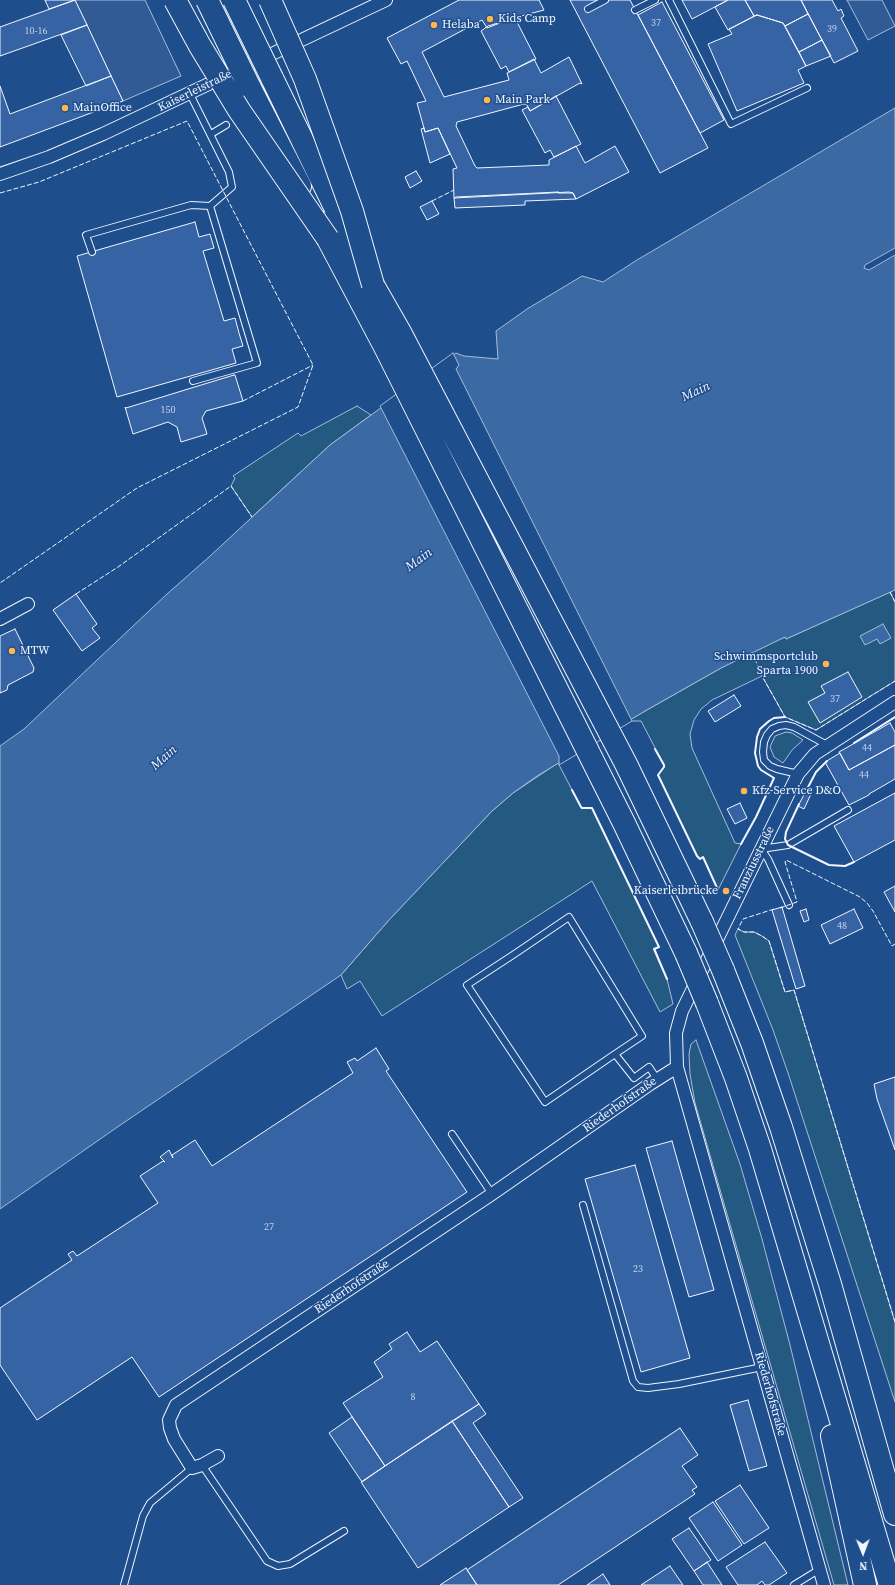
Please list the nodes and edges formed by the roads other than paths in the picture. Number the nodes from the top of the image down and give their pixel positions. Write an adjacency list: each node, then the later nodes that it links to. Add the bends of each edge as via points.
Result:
1 (175, 0): 17 (highway, bridge, via 239,110)
2 (207, 0): 17 (highway, bridge, via 248,86)
3 (234, 0): 19 (highway, bridge)
4 (270, 0): 19 (highway, bridge, via 310,94 356,223)
5 (386, 0): 12 (street, Kaiserleistraße)
6 (606, 0): 9 (lane)
7 (655, 0): 10 (lane)
8 (669, 0): 11 (lane, via 731,124)
9 (588, 9)
10 (635, 10)
11 (807, 88)
12 (190, 94): 14 (lane); 15 (street, Kaiserleistraße, via 49,157)
13 (226, 125): 14 (lane)
14 (211, 134): 16 (lane, via 229,172 232,187)
15 (0, 174)
16 (210, 206): 18 (lane, via 191,205 86,234); 20 (lane, via 257,363)
17 (328, 239): 35 (highway, bridge, via 601,776 686,953 736,1078)
18 (92, 252)
19 (373, 285): 37 (highway, bridge, via 405,341 626,764 702,922 752,1043 781,1127)
20 (193, 381)
21 (28, 604): 22 (street)
22 (0, 619)
23 (895, 702): 24 (street, Franziusstraße)
24 (826, 745): 25 (street, Franziusstraße); 25 (lane, via 794,727 786,725 772,729 764,742 764,760 777,769)
25 (798, 774): 27 (street, Franziusstraße)
26 (848, 810): 27 (lane, via 788,845)
27 (761, 849): 28 (lane); 30 (street, Franziusstraße, via 682,1011 676,1033)
28 (790, 905)
29 (615, 1054): 29 (lane, via 545,1102 467,985 569,916 642,1036); 31 (lane, via 634,1078 649,1067)
30 (677, 1067): 31 (street, Riederhofstraße); 36 (street, Riederhofstraße)
31 (657, 1079): 33 (street, Riederhofstraße)
32 (452, 1134): 33 (lane)
33 (492, 1194): 39 (street, Riederhofstraße, via 176,1405 169,1420 170,1428 174,1439)
34 (583, 1205): 36 (lane, via 633,1381 638,1387 678,1384)
35 (806, 1303): 47 (highway, via 822,1392); 48 (highway)
36 (762, 1367): 43 (street, Riederhofstraße)
37 (865, 1407): 40 (highway); 41 (highway)
38 (218, 1456): 39 (street)
39 (197, 1466): 42 (lane, via 267,1561 278,1566 290,1564); 44 (lane, via 150,1503 143,1516)
40 (895, 1473)
41 (895, 1514)
42 (344, 1531)
43 (820, 1569): 45 (lane); 46 (street, Riederhofstraße)
44 (124, 1585)
45 (794, 1585)
46 (824, 1585)
47 (865, 1585)
48 (890, 1585)

